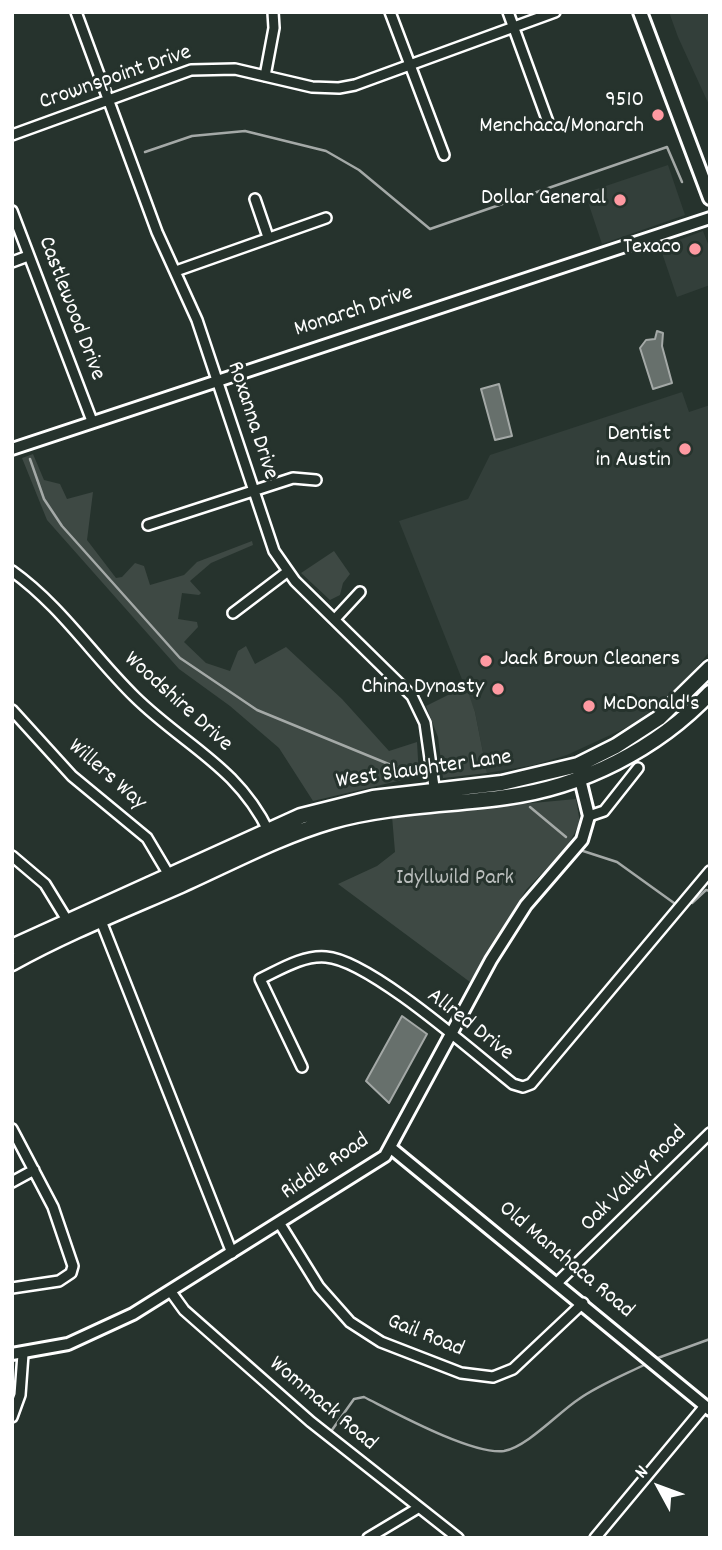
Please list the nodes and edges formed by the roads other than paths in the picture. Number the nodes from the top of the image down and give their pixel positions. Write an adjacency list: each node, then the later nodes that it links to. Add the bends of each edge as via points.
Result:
1 (76, 12): 10 (street, Roxanna Drive)
2 (273, 12): 9 (street)
3 (390, 12): 8 (street)
4 (508, 12): 7 (street)
5 (555, 12): 7 (street, Crownspoint Drive)
6 (640, 12): 14 (main road)
7 (514, 27): 8 (street, Crownspoint Drive); 11 (street)
8 (410, 66): 9 (street, Crownspoint Drive, via 339,89); 13 (street)
9 (265, 76): 10 (street, Crownspoint Drive, via 235,69 191,70)
10 (108, 100): 12 (street, Crownspoint Drive); 22 (street, Roxanna Drive)
11 (548, 122)
12 (12, 135)
13 (444, 155)
14 (710, 198)
15 (255, 199): 19 (street)
16 (12, 211): 20 (street, Castlewood Drive)
17 (326, 218): 19 (street)
18 (710, 218): 23 (street, Monarch Drive)
19 (268, 237): 22 (street)
20 (28, 256): 21 (street); 24 (street, Castlewood Drive)
21 (12, 262)
22 (176, 271): 23 (street, Roxanna Drive)
23 (217, 381): 24 (street, Monarch Drive); 27 (street, Roxanna Drive)
24 (92, 421): 25 (street, Monarch Drive)
25 (12, 449)
26 (316, 480): 27 (street, via 293,478)
27 (253, 490): 28 (street); 30 (street, Roxanna Drive, via 274,551)
28 (148, 525)
29 (12, 571): 41 (street, Woodshire Drive, via 47,598 142,704 235,780)
30 (287, 572): 32 (street); 33 (street, Roxanna Drive)
31 (360, 592): 33 (street)
32 (233, 613)
33 (335, 619): 39 (street, Roxanna Drive, via 403,685 420,708)
34 (710, 668): 38 (main road, West Slaughter Lane, via 659,718)
35 (710, 693): 38 (main road, West Slaughter Lane, via 664,733 627,757)
36 (12, 710): 44 (street, Willers Way, via 72,776 147,838)
37 (638, 768): 40 (street, via 604,811)
38 (578, 772): 39 (main road, West Slaughter Lane); 40 (street)
39 (435, 797): 41 (main road, West Slaughter Lane, via 335,806)
40 (589, 816): 49 (street, Riddle Road, via 582,840 526,905)
41 (271, 836): 44 (main road, West Slaughter Lane); 46 (main road, West Slaughter Lane)
42 (12, 856): 45 (street, via 44,884)
43 (710, 871): 49 (street, Allred Drive, via 531,1084 513,1084)
44 (169, 875): 45 (main road, West Slaughter Lane)
45 (67, 920): 47 (main road, West Slaughter Lane)
46 (101, 921): 48 (main road, West Slaughter Lane); 57 (street)
47 (12, 947)
48 (12, 963)
49 (451, 1033): 50 (street, Allred Drive, via 349,964 314,957 260,979); 53 (street, Riddle Road)
50 (302, 1067)
51 (12, 1129): 54 (street)
52 (710, 1133): 58 (street, Oak Valley Road)
53 (391, 1148): 56 (street, Riddle Road); 58 (street, Old Manchaca Road)
54 (34, 1170): 55 (street); 59 (street, via 72,1259 71,1273 59,1282)
55 (12, 1182)
56 (280, 1224): 57 (street, Riddle Road); 61 (street, Gail Road, via 314,1279 351,1322 381,1342 461,1374 493,1377 513,1369)
57 (232, 1253): 60 (street, Riddle Road)
58 (558, 1282): 61 (street, Old Manchaca Road)
59 (12, 1288)
60 (171, 1292): 62 (street, Riddle Road, via 68,1344); 65 (street, Wommack Road, via 184,1310 267,1385)
61 (583, 1303): 63 (street, Old Manchaca Road)
62 (18, 1354): 64 (street, via 20,1395)
63 (707, 1408): 68 (street)
64 (12, 1417)
65 (418, 1508): 66 (street); 67 (street, Wommack Road)
66 (368, 1538)
67 (458, 1538)
68 (595, 1538)

